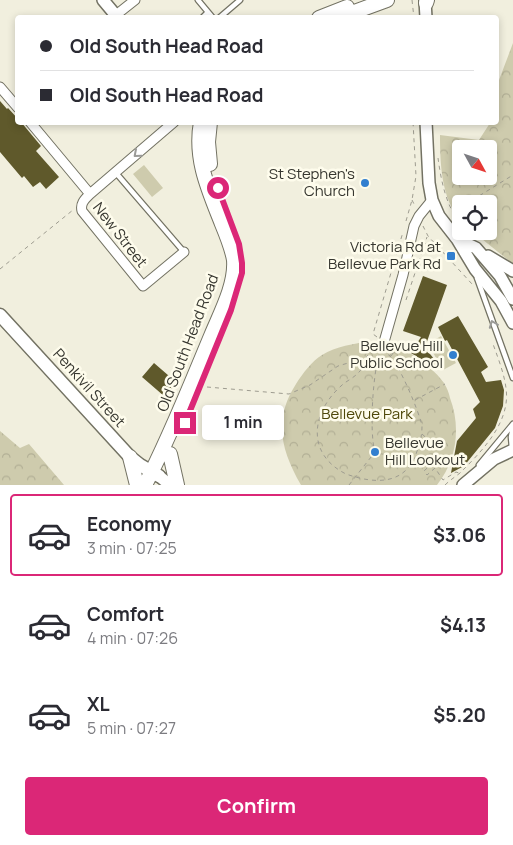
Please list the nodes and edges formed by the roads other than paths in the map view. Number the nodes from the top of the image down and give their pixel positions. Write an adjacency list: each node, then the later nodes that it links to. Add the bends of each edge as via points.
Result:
1 (103, 0): 8 (street)
2 (135, 0): 9 (street)
3 (198, 0): 7 (lane)
4 (240, 0): 12 (lane)
5 (366, 0): 13 (main road)
6 (387, 0): 14 (main road)
7 (208, 12): 10 (lane); 11 (lane)
8 (116, 15)
9 (118, 15)
10 (205, 15)
11 (210, 15)
12 (222, 15)
13 (327, 15)
14 (346, 15)
15 (0, 87): 16 (street)
16 (15, 104)
17 (32, 125): 23 (street)
18 (171, 125): 22 (street, one-way to 22)
19 (200, 125): 44 (main road, Old South Head Road, via 198,143 203,178 228,239 233,273)
20 (210, 125): 41 (main road, Old South Head Road, via 211,167 239,244 242,273 200,388)
21 (426, 125): 24 (street)
22 (116, 173): 23 (street); 29 (lane, New Street)
23 (90, 194): 29 (street, New Street, via 82,203 82,211 144,286)
24 (432, 200): 25 (street); 37 (street, via 414,226)
25 (452, 233)
26 (458, 240): 30 (street)
27 (459, 240): 28 (street)
28 (476, 248): 31 (street); 32 (street)
29 (184, 252)
30 (475, 269): 33 (street); 38 (lane, one-way to 30)
31 (513, 271)
32 (509, 282): 33 (street); 34 (street)
33 (493, 291): 36 (street)
34 (513, 299)
35 (0, 315): 42 (main road, Penkivil Street)
36 (513, 323)
37 (382, 346)
38 (513, 378)
39 (513, 426): 40 (lane); 45 (lane)
40 (513, 450): 45 (street, via 494,459)
41 (170, 454): 44 (main road, Old South Head Road); 47 (main road)
42 (130, 457): 44 (main road, Penkivil Street); 46 (main road)
43 (513, 458): 45 (street)
44 (156, 481)
45 (464, 481)
46 (137, 485)
47 (177, 485)

